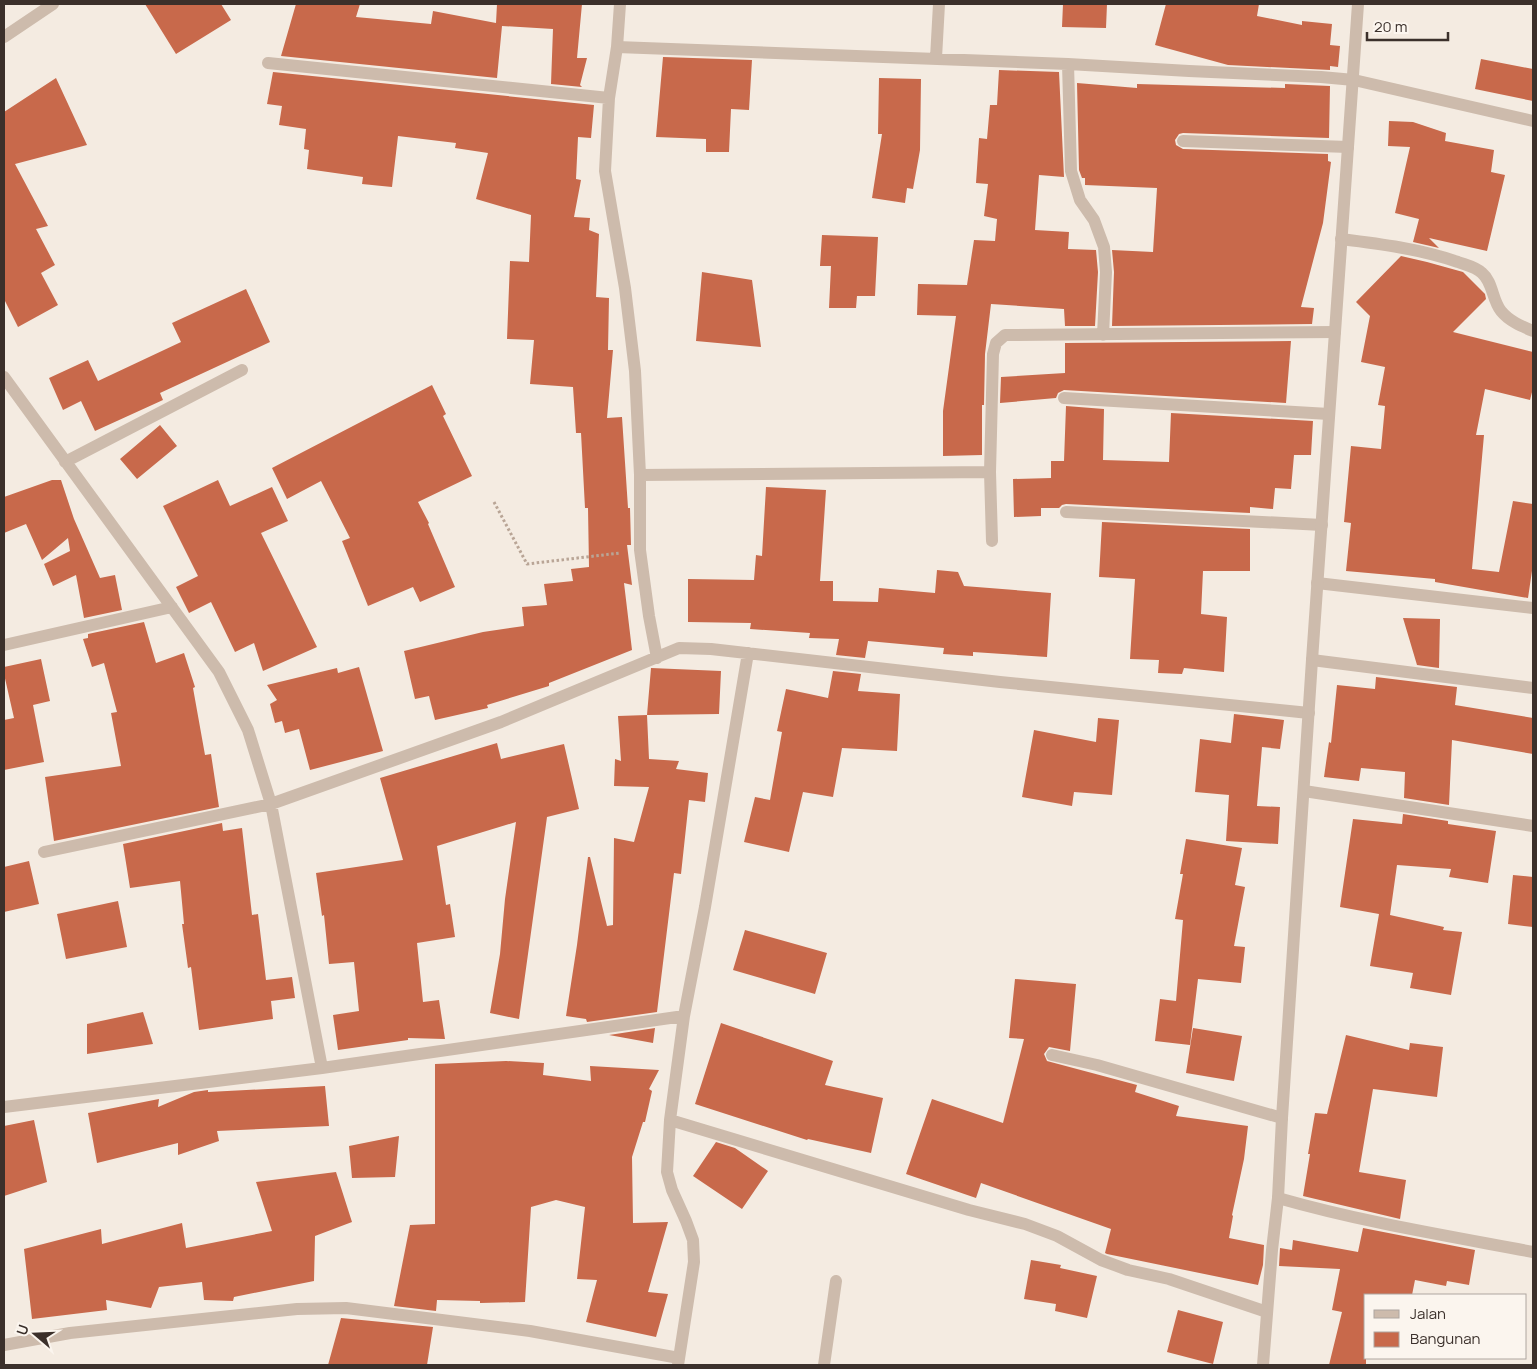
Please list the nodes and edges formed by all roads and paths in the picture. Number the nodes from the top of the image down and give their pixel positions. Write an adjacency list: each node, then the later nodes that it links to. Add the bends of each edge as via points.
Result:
1 (53, 4): 5 (street)
2 (620, 4): 6 (street)
3 (939, 4): 7 (street)
4 (1358, 4): 10 (street)
5 (4, 36)
6 (617, 47): 7 (street); 11 (street)
7 (936, 58): 9 (street)
8 (268, 63): 11 (street)
9 (1068, 64): 10 (street); 18 (street, via 1071,171 1080,200 1094,220 1104,247)
10 (1354, 80): 12 (street); 14 (street)
11 (610, 98): 25 (street, via 605,171 634,362)
12 (1533, 122)
13 (1183, 142): 14 (street)
14 (1348, 147): 15 (street)
15 (1341, 239): 16 (street, via 1398,246 1470,266 1483,274 1492,287 1500,310 1514,322); 17 (street)
16 (1533, 331)
17 (1334, 332): 18 (street); 22 (street)
18 (1103, 335): 24 (street, via 1005,335 996,343)
19 (242, 370): 23 (street)
20 (4, 377): 23 (street)
21 (1064, 398): 22 (street)
22 (1329, 414): 28 (street)
23 (66, 462): 32 (street)
24 (990, 472): 25 (street); 29 (street)
25 (640, 476): 30 (street)
26 (494, 502): 30 (path, via 527,564)
27 (1066, 512): 28 (street)
28 (1322, 525): 31 (street)
29 (992, 541)
30 (640, 550): 36 (street)
31 (1317, 583): 33 (street); 37 (street)
32 (172, 607): 34 (street); 41 (street, via 219,672 248,730)
33 (1533, 608)
34 (4, 645)
35 (748, 653): 36 (street, via 679,648); 39 (street); 44 (street)
36 (657, 658): 41 (street, via 501,722)
37 (1312, 660): 38 (street); 39 (street)
38 (1533, 688)
39 (1309, 713): 40 (street)
40 (1304, 791): 42 (street); 48 (street)
41 (271, 804): 43 (street); 46 (street)
42 (1533, 826)
43 (44, 852)
44 (684, 1016): 46 (street); 49 (street)
45 (1052, 1055): 48 (street)
46 (322, 1068): 47 (street)
47 (4, 1107)
48 (1282, 1118): 50 (street)
49 (670, 1120): 53 (street, via 1025,1224 1128,1270); 55 (street, via 667,1172 694,1248)
50 (1278, 1198): 51 (street, via 1320,1210); 53 (street)
51 (1533, 1252)
52 (836, 1281): 56 (street)
53 (1267, 1312): 57 (street)
54 (4, 1346): 55 (street, via 80,1332 297,1308 346,1308 530,1331)
55 (678, 1362)
56 (824, 1365)
57 (1263, 1365)

